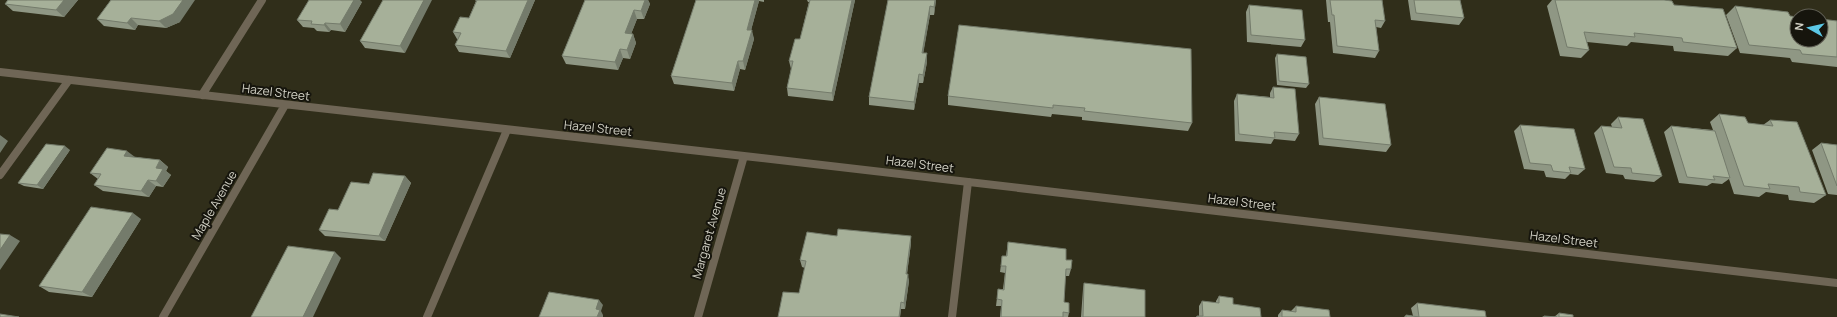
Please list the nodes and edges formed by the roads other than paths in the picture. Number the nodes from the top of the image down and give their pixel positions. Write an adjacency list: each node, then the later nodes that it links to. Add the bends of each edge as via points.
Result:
1 (262, 0): 4 (street)
2 (0, 72): 3 (street, Hazel Street)
3 (69, 80): 4 (street, Hazel Street); 8 (street)
4 (202, 95): 5 (street, Hazel Street)
5 (285, 105): 6 (street, Hazel Street); 11 (street, Maple Avenue)
6 (507, 130): 7 (street, Hazel Street); 12 (street)
7 (744, 156): 9 (street, Hazel Street); 13 (street, Margaret Avenue)
8 (0, 175)
9 (968, 182): 10 (street, Hazel Street); 14 (street)
10 (1837, 283)
11 (163, 317)
12 (427, 317)
13 (698, 317)
14 (952, 317)

